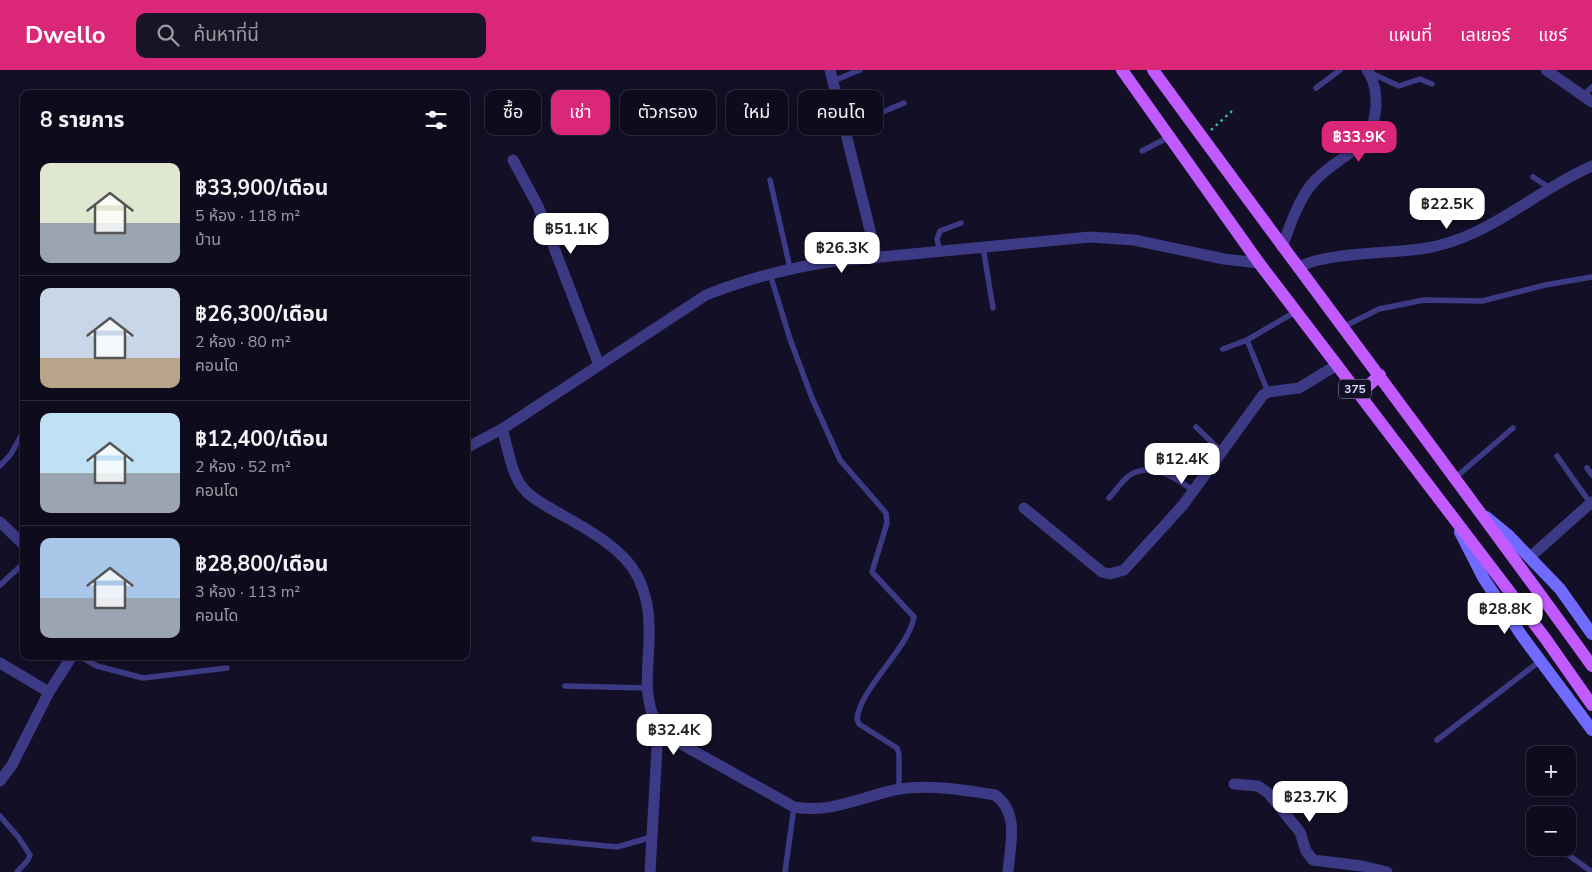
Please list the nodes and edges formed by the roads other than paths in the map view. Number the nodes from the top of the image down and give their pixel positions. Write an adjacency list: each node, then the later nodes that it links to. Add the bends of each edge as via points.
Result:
1 (860, 70): 7 (lane)
2 (1122, 70): 15 (main road, 375)
3 (1153, 70): 24 (main road, 375)
4 (1340, 70): 9 (lane)
5 (1546, 70): 11 (street)
6 (1368, 71): 8 (lane, via 1393,85 1420,79); 24 (street, via 1376,90 1375,117 1370,134 1358,148 1311,185 1301,200)
7 (831, 75): 10 (street)
8 (1432, 84)
9 (1316, 88)
10 (835, 90)
11 (1589, 95)
12 (904, 103): 13 (lane)
13 (883, 112)
14 (846, 135): 26 (street)
15 (1169, 137): 16 (lane); 27 (main road, 375)
16 (1142, 151)
17 (513, 160): 37 (street, via 538,206)
18 (1592, 166): 21 (street)
19 (1532, 178): 21 (lane)
20 (770, 180): 28 (lane)
21 (1550, 188): 29 (street, via 1487,228 1458,241 1423,249 1323,259)
22 (961, 223): 25 (lane, via 940,231 937,239)
23 (983, 247): 25 (street); 27 (street, via 1090,237 1134,240); 32 (lane)
24 (1282, 247): 29 (main road, 375)
25 (940, 251): 26 (street)
26 (877, 258): 28 (street)
27 (1259, 263): 33 (main road, 375)
28 (790, 268): 30 (street)
29 (1298, 268): 34 (main road, 375)
30 (770, 273): 37 (street, via 706,295); 80 (lane, via 812,398 840,460 886,513 887,523 872,568 874,577 914,617 906,636 861,705 857,719 859,724 897,748)
31 (1592, 277): 34 (lane, via 1482,301 1424,300 1379,309)
32 (993, 308)
33 (1296, 312): 35 (lane); 38 (main road, 375)
34 (1343, 327): 39 (main road, 375)
35 (1248, 340): 36 (lane); 40 (lane)
36 (1223, 349)
37 (599, 365): 44 (street)
38 (1337, 365): 40 (street, via 1299,388); 41 (main road, 375)
39 (1380, 375): 41 (main road); 52 (main road, 375)
40 (1268, 392): 47 (street, via 1256,404)
41 (1359, 394): 58 (main road, 375)
42 (1196, 427): 47 (lane)
43 (1513, 428): 52 (lane)
44 (502, 429): 46 (street); 72 (street, via 523,488 615,551 638,577 646,598 650,625)
45 (20, 437): 49 (lane)
46 (470, 446)
47 (1223, 454): 53 (street)
48 (1557, 456): 55 (lane)
49 (0, 466)
50 (1587, 468): 51 (lane)
51 (1592, 475)
52 (1456, 477): 57 (main road, 375)
53 (1194, 491): 54 (lane, via 1162,471 1137,472); 56 (street, via 1124,570 1110,574 1102,572)
54 (1109, 498)
55 (1591, 503): 61 (street)
56 (1024, 508)
57 (1484, 516): 61 (main road, 375); 69 (main road, 375)
58 (1454, 518): 67 (main road, 375, via 1484,579); 74 (main road, 375)
59 (0, 522): 60 (street)
60 (20, 540)
61 (1530, 557): 64 (main road, 375, via 1560,589)
62 (20, 567): 63 (lane)
63 (0, 585)
64 (1592, 634)
65 (69, 660): 73 (street)
66 (87, 660): 70 (lane, via 97,666 143,678)
67 (1540, 661): 76 (main road, 375); 77 (lane)
68 (0, 663): 73 (street)
69 (1592, 666)
70 (227, 668)
71 (565, 686): 72 (lane)
72 (646, 688): 75 (street)
73 (48, 692): 78 (street, via 12,765)
74 (1592, 705)
75 (656, 725): 81 (street, via 680,745); 83 (street)
76 (1592, 730)
77 (1437, 740)
78 (0, 781)
79 (1234, 784): 90 (street, via 1258,786 1268,793 1300,832 1306,851 1313,860)
80 (899, 789): 81 (street, via 835,807); 89 (street, via 984,794 1004,802 1010,811 1012,828)
81 (794, 808): 88 (lane)
82 (0, 816): 86 (lane, via 30,855)
83 (652, 836): 84 (lane, via 617,847); 87 (street)
84 (534, 839)
85 (1570, 856): 91 (lane)
86 (16, 872)
87 (650, 872)
88 (785, 872)
89 (1008, 872)
90 (1387, 872)
91 (1592, 872)

